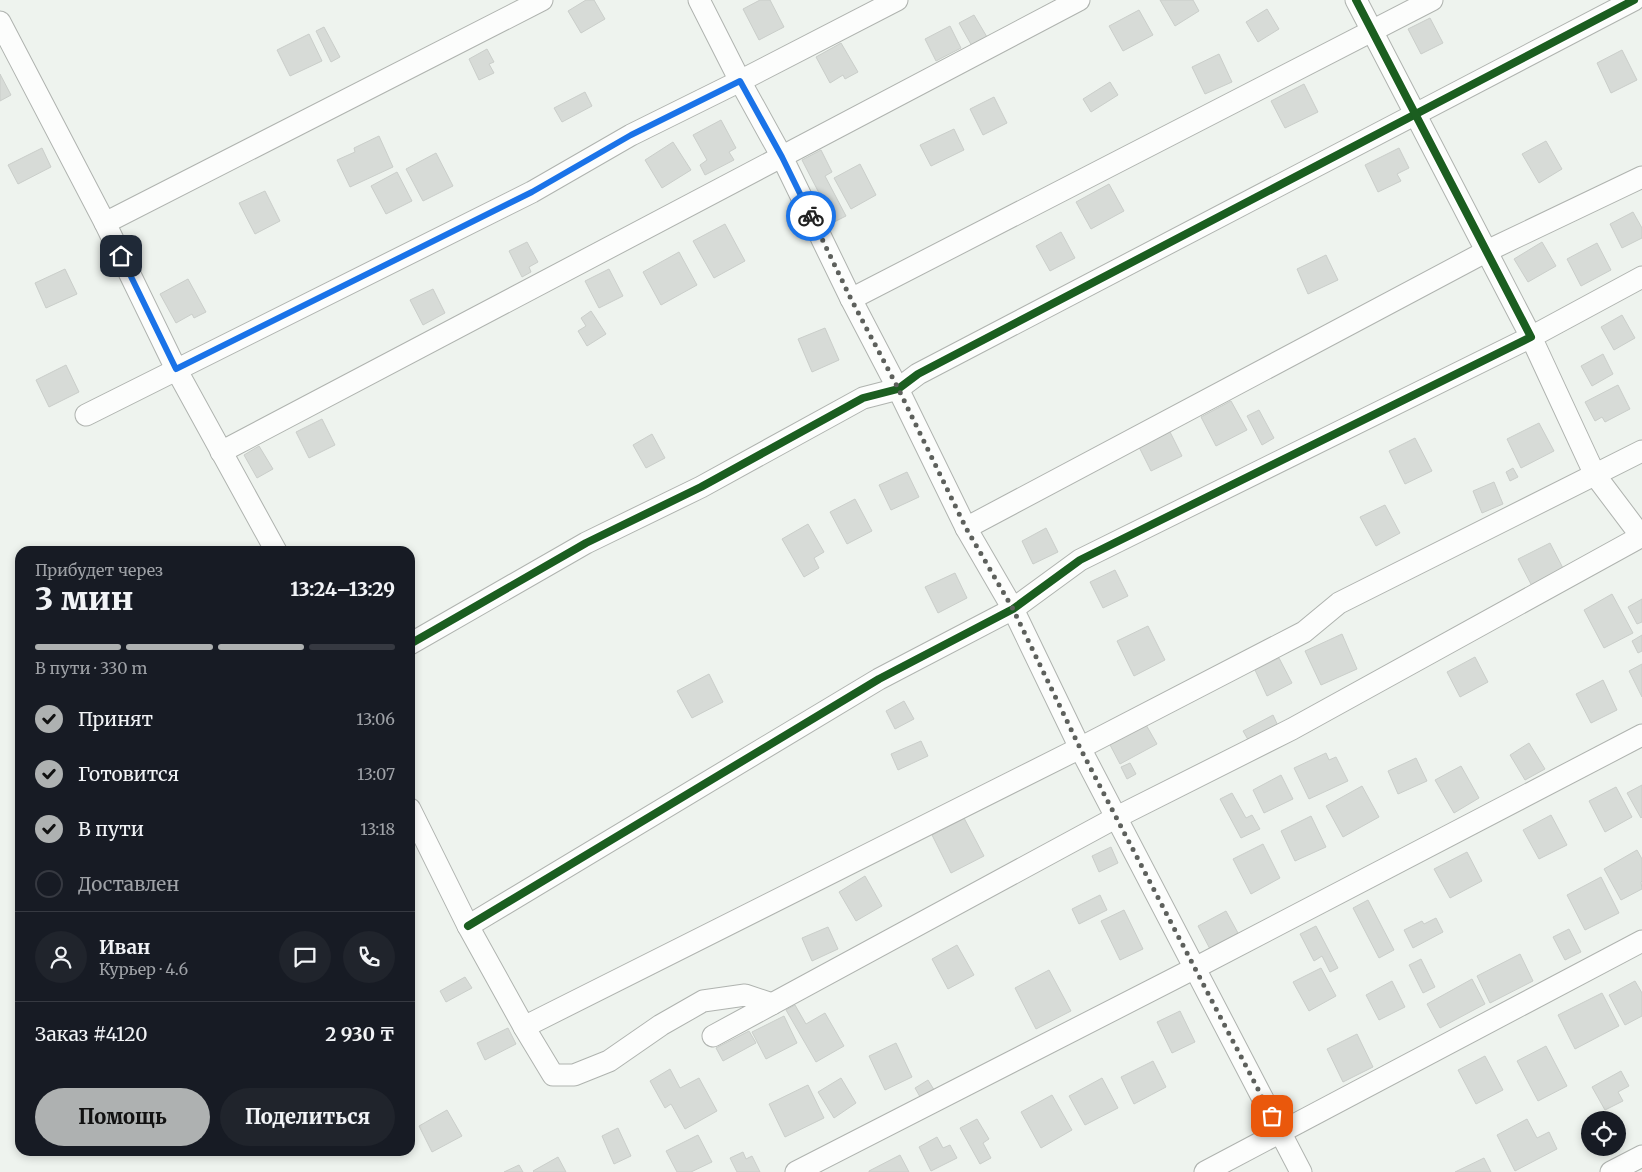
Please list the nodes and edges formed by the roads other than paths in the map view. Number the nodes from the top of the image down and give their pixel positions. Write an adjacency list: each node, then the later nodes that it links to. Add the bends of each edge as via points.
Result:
1 (542, 0): 14 (street)
2 (699, 0): 10 (street)
3 (897, 0): 10 (street)
4 (1079, 0): 12 (street)
5 (1356, 0): 9 (street)
6 (1432, 0): 9 (street)
7 (1634, 0): 11 (street)
8 (0, 22): 14 (street)
9 (1371, 32): 11 (street); 17 (street)
10 (740, 81): 12 (street); 19 (street, via 631,135 532,192)
11 (1415, 115): 15 (street); 20 (street, via 918,374)
12 (782, 157): 17 (street); 23 (street)
13 (1642, 177): 15 (street)
14 (106, 223): 19 (street)
15 (1487, 251): 18 (street); 25 (street)
16 (1642, 277): 18 (street)
17 (851, 299): 20 (street)
18 (1531, 338): 24 (street); 28 (street, via 1080,560)
19 (176, 369): 21 (street); 23 (street)
20 (898, 388): 25 (street); 29 (street, via 863,398 701,487 586,543)
21 (86, 415)
22 (1642, 451): 24 (street)
23 (221, 452): 27 (street)
24 (1595, 474): 26 (street); 31 (street, via 1339,603 1304,632)
25 (966, 528): 28 (street)
26 (1641, 536): 32 (street, via 1292,729)
27 (273, 546)
28 (1013, 609): 31 (street); 34 (street, via 879,678)
29 (415, 641)
30 (1642, 734): 36 (street)
31 (1080, 748): 32 (street); 38 (street)
32 (1117, 817): 36 (street); 37 (street)
33 (415, 819): 34 (street)
34 (468, 926): 38 (street)
35 (1642, 941): 40 (street)
36 (1195, 968): 40 (street); 42 (street)
37 (772, 1004): 38 (street, via 745,995 703,1001 609,1060 574,1075 553,1075); 39 (street)
38 (524, 1027)
39 (712, 1036)
40 (1280, 1132): 43 (street); 44 (street)
41 (1642, 1156): 45 (street)
42 (796, 1172)
43 (1205, 1172)
44 (1301, 1172)
45 (1611, 1172)

